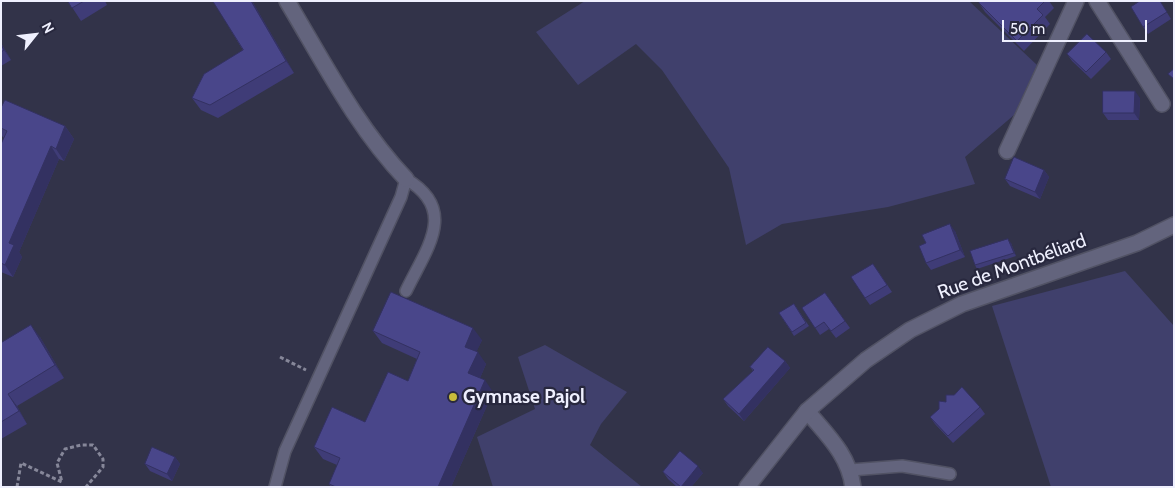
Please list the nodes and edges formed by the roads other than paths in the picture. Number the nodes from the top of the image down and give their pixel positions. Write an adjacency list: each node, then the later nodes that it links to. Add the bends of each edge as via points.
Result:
1 (287, 1): 6 (street, via 339,87)
2 (1076, 1): 5 (street)
3 (1097, 1): 4 (street)
4 (1162, 104)
5 (1007, 151)
6 (406, 178): 8 (lane, via 427,194 436,215 433,235); 12 (lane, via 401,197 285,451)
7 (1174, 225): 9 (street, Rue de Montbéliard, via 1138,243 1020,282 945,312 910,330 866,360)
8 (406, 290)
9 (807, 411): 10 (street); 13 (street, Rue de Montbéliard)
10 (851, 470): 11 (lane, via 902,466); 14 (street)
11 (950, 474)
12 (274, 487)
13 (747, 487)
14 (853, 487)

